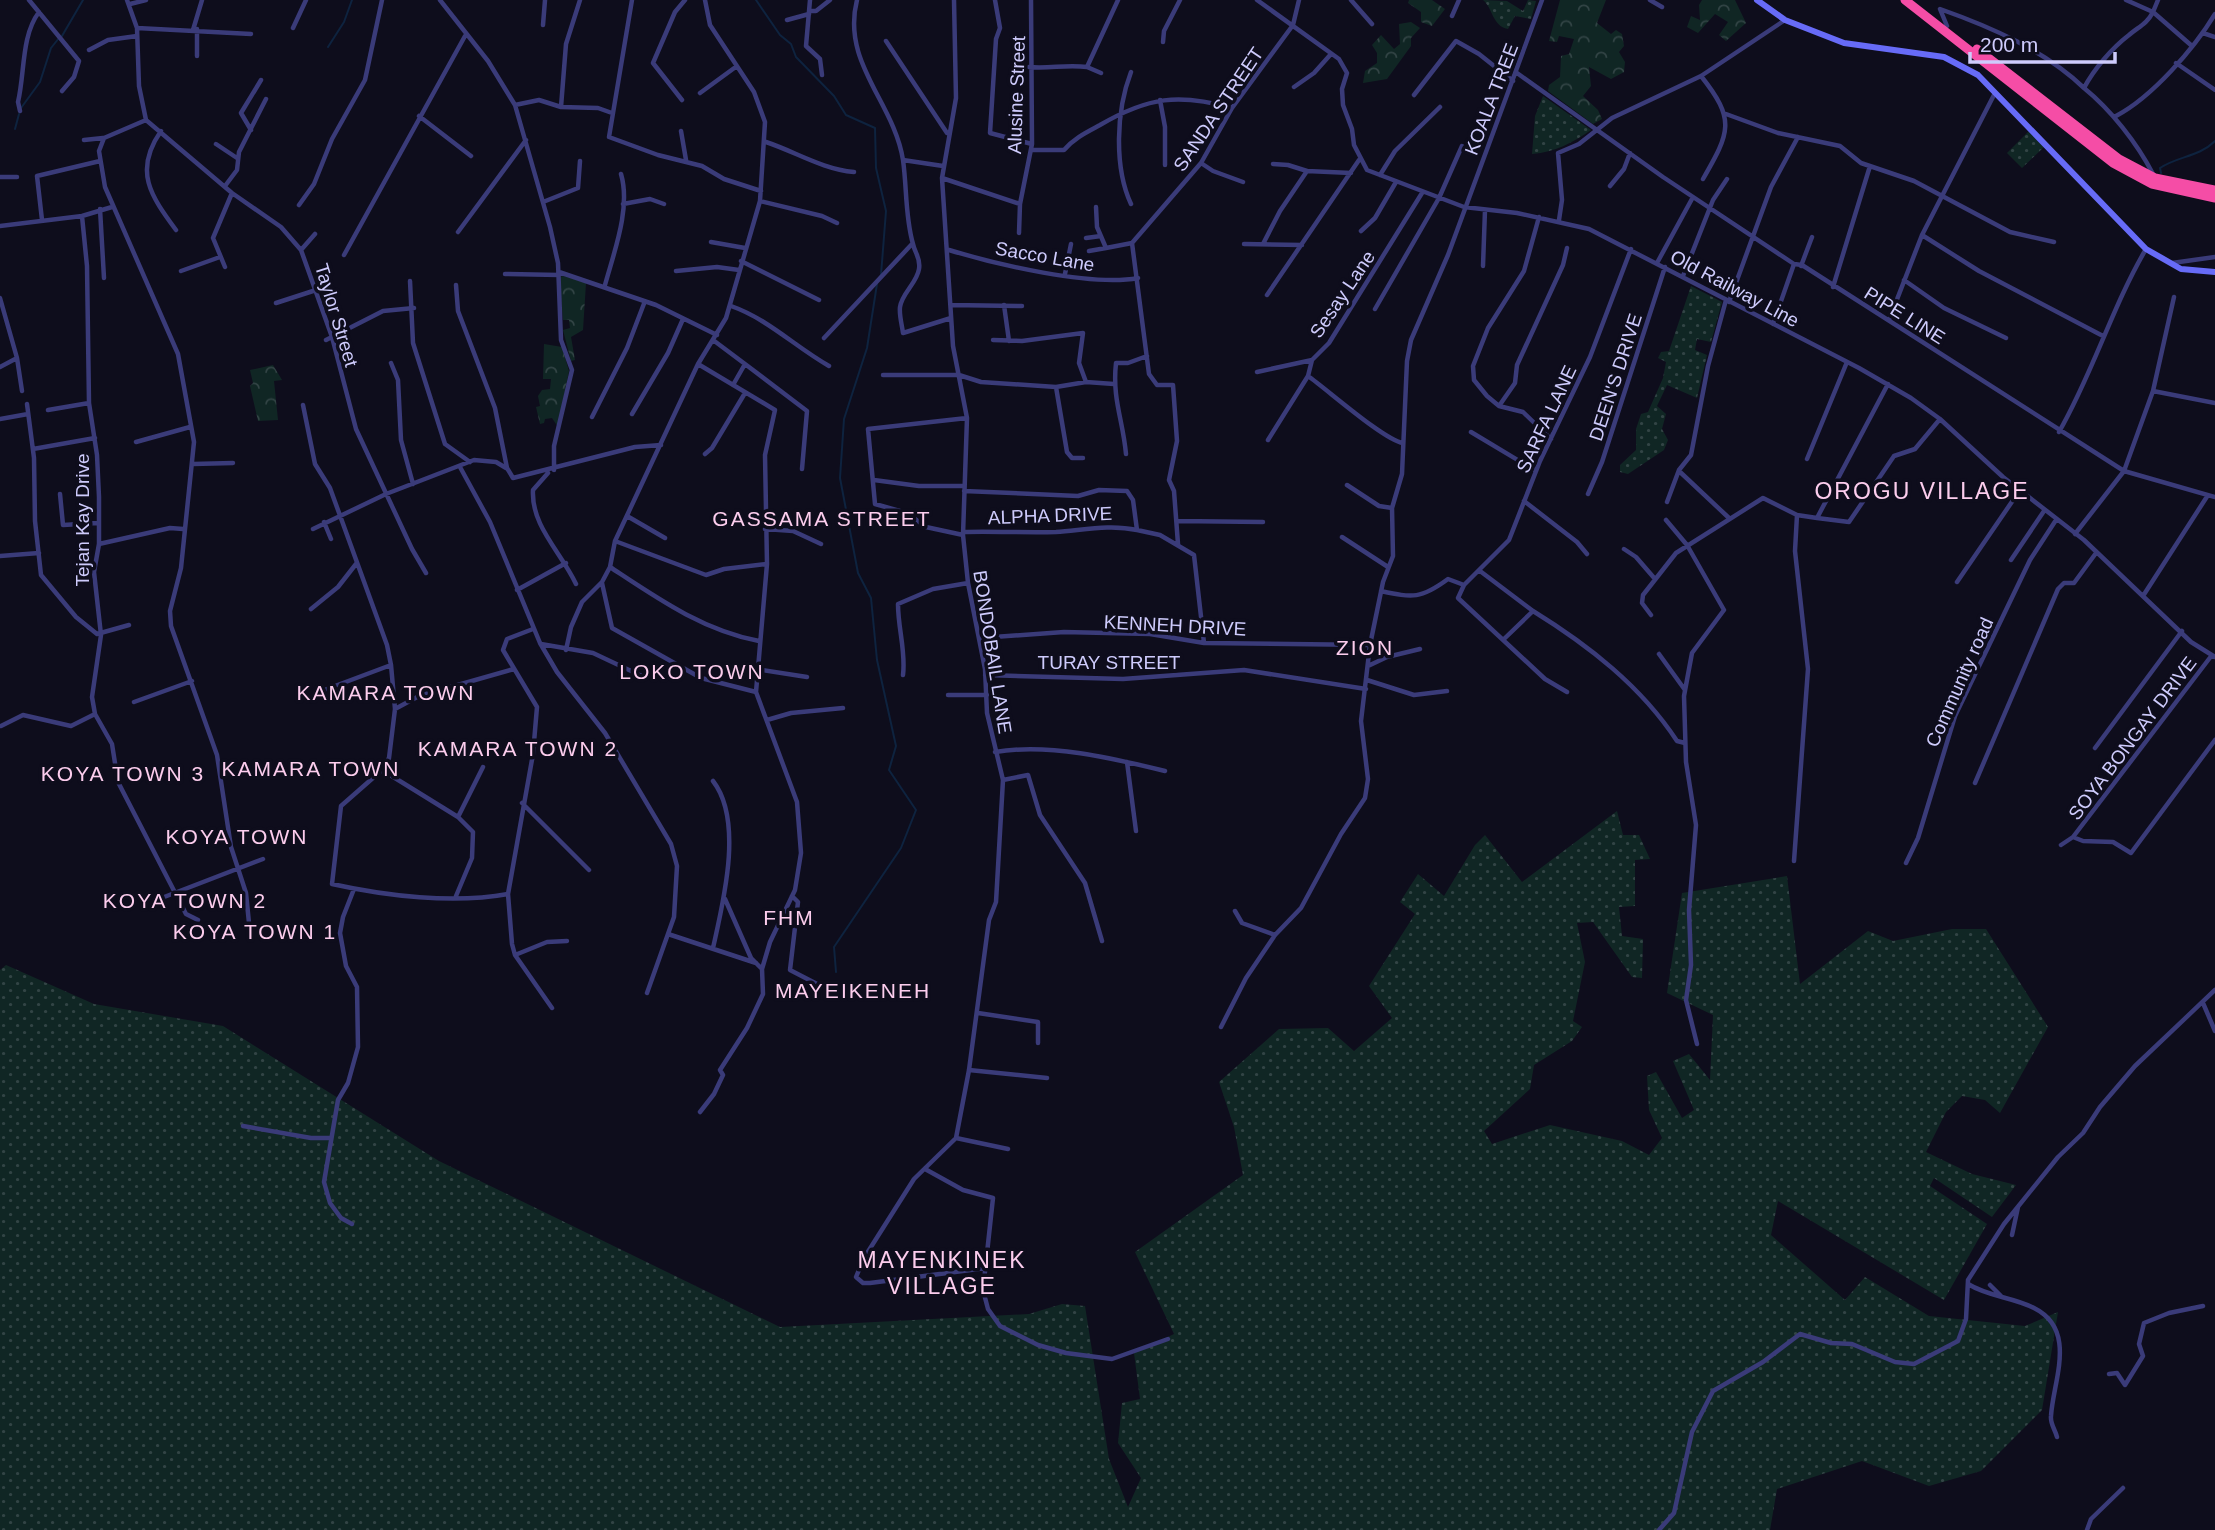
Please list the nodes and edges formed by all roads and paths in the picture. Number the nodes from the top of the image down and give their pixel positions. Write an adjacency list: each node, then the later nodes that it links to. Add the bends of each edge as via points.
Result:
1 (29, 0): 33 (street)
2 (146, 0): 31 (street)
3 (202, 0): 46 (street)
4 (306, 0): 45 (street)
5 (382, 0): 145 (street, via 365,80)
6 (440, 0): 50 (street)
7 (545, 0): 40 (street)
8 (580, 0): 80 (street, via 566,44)
9 (632, 0): 84 (street)
10 (685, 0): 77 (street, via 653,63)
11 (705, 0): 60 (street, via 710,26)
12 (810, 0): 35 (street)
13 (830, 0): 35 (street)
14 (857, 0): 106 (street, via 852,19 857,53 896,131)
15 (954, 0): 94 (street, BONDOBAIL LANE, via 956,98)
16 (995, 0): 102 (street, via 1000,28 990,132)
17 (1031, 0): 61 (street, Alusine Street)
18 (1118, 0): 59 (street)
19 (1180, 0): 53 (street)
20 (1258, 0): 42 (street)
21 (1299, 0): 42 (street)
22 (1351, 0): 41 (street)
23 (1458, 0): 37 (street)
24 (1542, 0): 64 (street, KOALA TREE)
25 (1650, 0): 32 (street)
26 (1757, 0): 39 (street)
27 (1905, 0): 138 (highway, via 2113,163 2152,184)
28 (1915, 0): 43 (highway)
29 (2126, 0): 34 (street)
30 (2158, 0): 34 (street)
31 (129, 2): 44 (street)
32 (1662, 7)
33 (39, 12): 72 (street, via 79,61 74,77); 83 (street, via 27,38)
34 (2153, 12): 54 (street); 70 (street)
35 (809, 13): 38 (street); 65 (street, via 806,46 820,59)
36 (2215, 14): 47 (street)
37 (1452, 16)
38 (787, 20)
39 (1785, 20): 66 (street); 73 (street, via 1844,43 1944,57)
40 (543, 24)
41 (1372, 24)
42 (1293, 25): 56 (street); 82 (street, SANDA STREET)
43 (1947, 26): 70 (street, via 1940,9 1985,25 2052,61); 124 (highway, via 2119,159)
44 (137, 28): 46 (street); 49 (street)
45 (293, 28)
46 (195, 29): 48 (street); 57 (street)
47 (2203, 33): 51 (street); 54 (street)
48 (251, 34)
49 (137, 36): 55 (street, via 108,40); 89 (street)
50 (465, 36): 79 (street, via 488,61); 87 (street)
51 (2215, 37)
52 (886, 41): 94 (street)
53 (1163, 42)
54 (2192, 46): 58 (street)
55 (89, 50)
56 (1331, 54): 69 (street); 107 (street, via 1347,73 1343,105)
57 (197, 56)
58 (2176, 63): 71 (street); 88 (street, via 2146,96)
59 (1088, 65): 61 (street); 63 (street)
60 (737, 66): 74 (street); 99 (street, via 760,106)
61 (1029, 67): 102 (street, Alusine Street)
62 (1131, 72): 85 (street)
63 (1101, 73)
64 (1517, 73): 68 (street, KOALA TREE); 90 (street, PIPE LINE)
65 (822, 75)
66 (1701, 76): 86 (street); 90 (street)
67 (261, 80): 91 (street, via 241,113)
68 (1513, 80): 75 (street, via 1456,41); 149 (street, KOALA TREE)
69 (1294, 87)
70 (2084, 88): 88 (street)
71 (2215, 90)
72 (62, 91)
73 (1997, 91): 135 (street); 180 (street)
74 (700, 93)
75 (1414, 95)
76 (266, 99): 91 (street)
77 (682, 100)
78 (1160, 100): 82 (street, via 1203,100); 85 (street); 114 (street)
79 (515, 105): 80 (street, via 539,100); 97 (street)
80 (561, 107): 84 (street)
81 (1440, 107): 120 (street, via 1395,151)
82 (1232, 108): 111 (street, SANDA STREET)
83 (20, 111)
84 (612, 113): 110 (street, via 612,140)
85 (1120, 113): 102 (street, via 1064,150); 144 (street, via 1122,184)
86 (1726, 114): 95 (street); 125 (street, via 1720,147)
87 (419, 116): 104 (street); 184 (street)
88 (2116, 116): 124 (street)
89 (146, 120): 92 (street, Taylor Street); 96 (street)
90 (1595, 128): 103 (street, PIPE LINE); 155 (street, via 1579,144 1558,153)
91 (251, 130): 105 (street)
92 (161, 131): 129 (street, Taylor Street); 158 (street, via 149,153 149,190)
93 (681, 131): 110 (street)
94 (947, 134): 113 (street, BONDOBAIL LANE)
95 (1798, 137): 115 (street, via 1840,146); 165 (street, via 1771,187)
96 (104, 138): 98 (street); 108 (street)
97 (526, 139): 140 (street); 160 (street)
98 (83, 140)
99 (766, 142): 117 (street, via 821,166); 132 (street)
100 (216, 144): 105 (street)
101 (1462, 146): 137 (street)
102 (1032, 147): 143 (street, Alusine Street)
103 (1630, 153): 130 (street); 136 (street, PIPE LINE)
104 (471, 156)
105 (237, 158): 129 (street, via 237,170)
106 (903, 160): 113 (street); 171 (street)
107 (1359, 160): 118 (street); 120 (street, Old Railway Line)
108 (100, 161): 146 (street); 154 (street, via 37,176)
109 (580, 161): 140 (street, via 578,188)
110 (687, 161): 132 (street)
111 (1201, 163): 127 (street); 170 (street, SANDA STREET)
112 (1273, 164): 116 (street)
113 (943, 166): 123 (street, BONDOBAIL LANE)
114 (1165, 166)
115 (1870, 166): 135 (street); 209 (street)
116 (1307, 171): 118 (street); 174 (street)
117 (854, 172)
118 (1351, 173): 175 (street)
119 (621, 174): 141 (street, via 625,188)
120 (1380, 175): 128 (street, Old Railway Line)
121 (0, 177): 122 (street)
122 (17, 177)
123 (942, 177): 143 (street); 182 (street, BONDOBAIL LANE)
124 (2155, 178): 131 (highway)
125 (1703, 179)
126 (1727, 179): 147 (street)
127 (1243, 182)
128 (1396, 182): 134 (street, Old Railway Line); 159 (street, via 1375,218)
129 (225, 186): 133 (street, Taylor Street)
130 (1610, 186)
131 (2215, 190)
132 (761, 191): 139 (street)
133 (232, 193): 181 (street, Taylor Street, via 281,227); 185 (street, via 215,227 213,238)
134 (1422, 193): 137 (street, Old Railway Line); 239 (street, Sesay Lane, via 1329,343)
135 (1942, 196): 163 (street); 169 (street, via 2010,232)
136 (1693, 197): 147 (street, PIPE LINE); 188 (street)
137 (1439, 198): 149 (street, Old Railway Line); 223 (street)
138 (2215, 198)
139 (760, 201): 156 (street); 176 (street)
140 (543, 202): 200 (street)
141 (622, 204): 142 (street, via 650,198); 208 (street)
142 (664, 204)
143 (1020, 204): 161 (street, Alusine Street)
144 (1131, 204)
145 (299, 205)
146 (113, 206): 150 (street); 270 (street, via 178,354)
147 (1710, 206): 165 (street, PIPE LINE); 202 (street)
148 (1096, 207): 164 (street)
149 (1464, 207): 151 (street, Old Railway Line); 277 (street, KOALA TREE, via 1411,340)
150 (100, 209): 152 (street); 203 (street)
151 (1485, 210): 153 (street, Old Railway Line); 191 (street)
152 (82, 216): 154 (street); 258 (street, Tejan Kay Drive)
153 (1539, 217): 155 (street, Old Railway Line); 262 (street, via 1524,271 1488,328 1473,366 1474,380)
154 (42, 220): 157 (street)
155 (1559, 220): 179 (street, Old Railway Line)
156 (837, 223)
157 (0, 226)
158 (176, 230)
159 (1361, 231)
160 (458, 232)
161 (1018, 233)
162 (315, 234): 181 (street)
163 (1922, 235): 205 (street); 229 (street, via 1979,271)
164 (1101, 236): 167 (street); 177 (street)
165 (1753, 236): 189 (street, PIPE LINE); 216 (street)
166 (1812, 237): 193 (street)
167 (1086, 239)
168 (711, 242): 176 (street)
169 (2054, 242)
170 (1132, 243): 177 (street); 204 (street)
171 (912, 244): 224 (street, via 919,268 900,305 903,333); 231 (street)
172 (1070, 244): 201 (street)
173 (1244, 244): 174 (street)
174 (1263, 244): 175 (street)
175 (1302, 245): 211 (street)
176 (745, 248): 187 (street)
177 (1106, 248): 183 (street)
178 (1567, 248): 262 (street, via 1517,365 1515,383)
179 (1631, 249): 188 (street, Old Railway Line); 274 (street, SARFA LANE, via 1590,357)
180 (2146, 249): 190 (street); 229 (street)
181 (301, 250): 210 (street, Taylor Street)
182 (948, 250): 201 (street, Sacco Lane); 218 (street, BONDOBAIL LANE)
183 (1089, 251)
184 (344, 255)
185 (220, 257): 192 (street); 196 (street)
186 (2215, 257): 190 (street)
187 (741, 261): 195 (street); 214 (street)
188 (1657, 263): 194 (street, Old Railway Line)
189 (1794, 264): 193 (street, PIPE LINE); 227 (street)
190 (2168, 264): 198 (street)
191 (1483, 266)
192 (225, 267)
193 (1801, 267): 209 (street, PIPE LINE)
194 (1665, 268): 202 (street, Old Railway Line); 301 (street, DEEN'S DRIVE)
195 (738, 270): 197 (street); 220 (street)
196 (181, 271)
197 (676, 271)
198 (2215, 272)
199 (505, 274): 200 (street)
200 (558, 274): 208 (street); 291 (street, via 561,340 572,370)
201 (1065, 274): 204 (street, Sacco Lane, via 1119,282)
202 (1683, 276): 216 (street, Old Railway Line)
203 (104, 278)
204 (1138, 278): 237 (street)
205 (1904, 279): 226 (street); 232 (street, via 1944,308)
206 (410, 281): 222 (street)
207 (456, 285): 288 (street, via 462,322 495,408)
208 (605, 285): 215 (street)
209 (1833, 287): 226 (street, PIPE LINE)
210 (313, 291): 217 (street); 230 (street, Taylor Street)
211 (1267, 295)
212 (2174, 297): 256 (street)
213 (0, 298): 238 (street)
214 (819, 300)
215 (645, 301): 225 (street); 266 (street)
216 (1728, 301): 227 (street, Old Railway Line); 290 (street, via 1708,366 1691,455)
217 (276, 303)
218 (951, 305): 219 (street); 224 (street, BONDOBAIL LANE)
219 (1004, 305): 221 (street); 236 (street)
220 (731, 306): 228 (street); 244 (street, via 756,315)
221 (1022, 306)
222 (414, 308): 230 (street, via 383,311); 284 (street, via 413,343 445,444)
223 (1375, 309)
224 (951, 318): 248 (street, BONDOBAIL LANE)
225 (683, 319): 228 (street); 265 (street)
226 (1889, 320): 272 (street, PIPE LINE)
227 (1773, 324): 240 (street, Old Railway Line)
228 (717, 335): 235 (street)
229 (2104, 336): 272 (street, via 2085,385)
230 (332, 337): 233 (street); 300 (street, Taylor Street, via 356,429)
231 (824, 338)
232 (2006, 338)
233 (326, 340)
234 (993, 340): 236 (street)
235 (713, 341): 242 (street); 243 (street)
236 (1009, 341): 250 (street, via 1082,331 1079,363)
237 (1147, 356): 251 (street, via 1116,363); 315 (street, via 1149,373 1157,385 1173,385 1177,440 1169,480)
238 (17, 358): 245 (street); 255 (street)
239 (1312, 360): 246 (street, Sesay Lane); 249 (street)
240 (1847, 362): 252 (street, Old Railway Line); 283 (street)
241 (391, 363): 295 (street, via 398,380 401,440)
242 (698, 364): 253 (street); 278 (street)
243 (745, 364): 253 (street); 289 (street, via 807,411)
244 (829, 366)
245 (0, 367)
246 (1257, 372)
247 (883, 375): 248 (street)
248 (959, 375): 254 (street, via 981,382); 267 (street, BONDOBAIL LANE)
249 (1308, 376): 275 (street); 277 (street, via 1378,431)
250 (1086, 382): 251 (street); 254 (street)
251 (1114, 384): 281 (street)
252 (1888, 384): 269 (street, Old Railway Line); 312 (street)
253 (733, 385): 257 (street)
254 (1056, 387): 282 (street, via 1067,452 1072,458)
255 (22, 391)
256 (2153, 391): 259 (street); 292 (street)
257 (745, 393): 280 (street); 321 (street, via 775,411 765,456)
258 (89, 403): 263 (street); 273 (street, Tejan Kay Drive)
259 (2215, 403)
260 (27, 404): 264 (street)
261 (303, 405): 309 (street, via 316,464 330,488)
262 (1499, 406): 274 (street, via 1523,412)
263 (48, 410)
264 (28, 414): 268 (street); 279 (street)
265 (632, 414)
266 (592, 417)
267 (967, 418): 294 (street, via 868,429); 297 (street, BONDOBAIL LANE)
268 (0, 419)
269 (1940, 419): 298 (street, Old Railway Line); 312 (street, via 1915,449 1894,457 1849,522)
270 (190, 427): 276 (street); 286 (street)
271 (1471, 432): 293 (street)
272 (2059, 432): 292 (street, PIPE LINE)
273 (95, 438): 279 (street); 318 (street, Tejan Kay Drive)
274 (1551, 439): 293 (street, SARFA LANE)
275 (1268, 440)
276 (136, 442)
277 (1404, 443): 306 (street, KOALA TREE, via 1402,474)
278 (662, 445): 291 (street, via 635,447); 310 (street)
279 (33, 449): 334 (street)
280 (705, 454)
281 (1126, 454)
282 (1083, 458)
283 (1807, 459)
284 (470, 461): 287 (street); 288 (street)
285 (233, 463): 286 (street)
286 (193, 464): 319 (street)
287 (460, 467): 295 (street); 352 (street, via 490,522)
288 (507, 468): 291 (street, via 513,478)
289 (802, 469)
290 (1679, 470): 305 (street); 311 (street)
291 (552, 471): 339 (street, via 533,489 533,503 537,521)
292 (2124, 471): 302 (street, PIPE LINE); 324 (street)
293 (1536, 472): 304 (street, SARFA LANE)
294 (874, 480): 297 (street); 323 (street, ALPHA DRIVE, via 875,504 907,513 926,527)
295 (412, 484): 300 (street)
296 (1347, 485): 306 (street, via 1379,506)
297 (964, 489): 322 (street, via 1078,496 1098,490 1127,491 1133,500); 323 (street, BONDOBAIL LANE)
298 (2020, 490): 307 (street, Old Railway Line); 348 (street)
299 (60, 494): 318 (street, via 63,525)
300 (386, 494): 309 (street); 345 (street, Taylor Street)
301 (1588, 494)
302 (2208, 495): 303 (street, PIPE LINE); 354 (street)
303 (2215, 497)
304 (1524, 501): 336 (street); 344 (street, SARFA LANE, via 1509,540)
305 (1667, 502)
306 (1392, 508): 343 (street, KOALA TREE, via 1394,537)
307 (2044, 511): 314 (street, Old Railway Line); 338 (street)
308 (1797, 515): 311 (street, via 1766,498); 312 (street); 413 (street, via 1795,551 1808,669)
309 (338, 516): 316 (street); 340 (street)
310 (627, 516): 326 (street); 328 (street)
311 (1729, 518): 332 (street)
312 (1817, 518)
313 (1666, 520): 332 (street)
314 (2056, 520): 324 (street, Old Railway Line); 414 (street, Community road, via 2030,560 1955,716 1919,838)
315 (1177, 521): 317 (street); 331 (street)
316 (324, 522): 320 (street); 327 (street)
317 (1263, 522)
318 (98, 523): 329 (street, Tejan Kay Drive)
319 (183, 529): 329 (street); 381 (street, via 181,568 170,611 171,626)
320 (313, 529)
321 (765, 529): 330 (street, via 793,531); 341 (street)
322 (1137, 530): 323 (street, ALPHA DRIVE, via 1113,524 1056,532); 331 (street, ALPHA DRIVE)
323 (963, 533): 349 (street, BONDOBAIL LANE)
324 (2076, 534): 335 (street, Old Railway Line)
325 (1342, 537): 343 (street)
326 (665, 538)
327 (331, 539)
328 (615, 541): 341 (street, via 706,575); 342 (street)
329 (99, 544): 361 (street, Tejan Kay Drive, via 94,572)
330 (821, 544)
331 (1178, 544): 366 (street, via 1194,555)
332 (1687, 545): 346 (street); 384 (street, via 1724,610 1692,653)
333 (1624, 549): 346 (street)
334 (39, 553): 337 (street); 361 (street, via 41,575 76,617)
335 (2096, 553): 354 (street, Old Railway Line); 406 (street, via 2074,583 2064,583 2058,589)
336 (1587, 554)
337 (0, 556)
338 (2011, 561)
339 (566, 563): 350 (street); 352 (street)
340 (356, 564): 355 (street, via 338,587); 372 (street)
341 (767, 564): 364 (street)
342 (610, 567): 347 (street); 364 (street, via 703,625)
343 (1388, 567): 353 (street, KOALA TREE)
344 (1480, 571): 351 (street, SARFA LANE); 356 (street)
345 (426, 573)
346 (1655, 579): 357 (street, via 1641,601)
347 (602, 582): 369 (street, via 582,602); 386 (street, via 612,628 701,678)
348 (1957, 582)
349 (968, 583): 362 (street, BONDOBAIL LANE); 376 (street, via 933,589 898,604)
350 (576, 584)
351 (1464, 585): 353 (street, via 1448,579 1431,592 1411,598); 363 (street, via 1458,598)
352 (517, 590): 359 (street)
353 (1381, 591): 367 (street, KOALA TREE)
354 (2143, 596): 360 (street, Old Railway Line)
355 (311, 609)
356 (1533, 611): 363 (street); 397 (street, via 1604,661 1646,700 1677,741)
357 (1651, 615)
358 (129, 625): 361 (street)
359 (533, 629): 365 (street); 374 (street, via 507,639 504,645)
360 (2182, 631): 371 (street, Old Railway Line); 398 (street)
361 (101, 635): 393 (street, Tejan Kay Drive, via 92,697)
362 (980, 638): 366 (street, KENNEH DRIVE, via 1048,632 1128,633); 377 (street, BONDOBAIL LANE)
363 (1504, 639): 387 (street, via 1545,679)
364 (758, 641): 375 (street)
365 (540, 643): 369 (street); 427 (street, via 605,733 671,844 677,891)
366 (1204, 643): 367 (street, KENNEH DRIVE)
367 (1370, 645): 373 (street, KOALA TREE)
368 (1420, 649): 373 (street)
369 (566, 650): 379 (street, via 593,653)
370 (1659, 654): 384 (street)
371 (2214, 656): 410 (street, SOYA BONGAY DRIVE)
372 (391, 665): 385 (street); 392 (street)
373 (1367, 666): 380 (street, KOALA TREE)
374 (514, 669): 392 (street, via 419,696); 407 (street, via 537,707)
375 (756, 669): 378 (street); 386 (street)
376 (903, 675)
377 (985, 675): 382 (street, TURAY STREET, via 1123,679 1244,670); 389 (street, BONDOBAIL LANE)
378 (807, 677)
379 (646, 678)
380 (1367, 680): 382 (street, KOALA TREE); 383 (street, via 1414,695)
381 (192, 681): 390 (street); 415 (street, via 218,755)
382 (1366, 689): 428 (street, KOALA TREE, via 1361,721 1368,779 1365,798 1301,908)
383 (1447, 691)
384 (1685, 691): 397 (street)
385 (318, 692)
386 (755, 692): 394 (street)
387 (1567, 692)
388 (948, 695): 389 (street)
389 (987, 695): 399 (street, BONDOBAIL LANE)
390 (134, 702)
391 (843, 708): 394 (street)
392 (395, 709): 402 (street, via 390,758)
393 (95, 714): 395 (street, via 71,726 23,715); 418 (street, Tejan Kay Drive, via 112,744 118,782)
394 (766, 720): 421 (street, via 797,802 801,853)
395 (1, 726)
396 (2215, 740): 410 (street, via 2131,853 2113,842 2082,842)
397 (1685, 743): 444 (street, via 1696,825 1686,1000)
398 (2095, 748)
399 (995, 752): 400 (street, via 1021,748); 404 (street, BONDOBAIL LANE)
400 (1127, 762): 403 (street); 409 (street)
401 (483, 767): 408 (street)
402 (382, 771): 408 (street); 417 (street, via 341,806 332,884)
403 (1165, 771)
404 (1003, 780): 430 (street, via 1028,775 1040,815 1086,883); 440 (street, BONDOBAIL LANE, via 996,902 989,920)
405 (713, 781): 422 (street, via 729,830)
406 (1975, 783)
407 (522, 803): 416 (street); 419 (street)
408 (458, 817): 420 (street, via 473,832 474,842)
409 (1136, 831)
410 (2074, 837): 411 (street)
411 (2060, 845)
412 (263, 859): 415 (street)
413 (1794, 861)
414 (1906, 863)
415 (237, 869): 418 (street); 426 (street, via 246,893)
416 (589, 870)
417 (354, 889): 420 (street, via 429,899); 449 (street, via 340,933 346,966 356,987 358,1047 338,1100)
418 (175, 893): 423 (street); 425 (street, Tejan Kay Drive, via 186,914)
419 (508, 894): 420 (street); 432 (street)
420 (456, 896)
421 (792, 896): 434 (street); 435 (street, via 798,902 799,918 790,970)
422 (724, 898): 431 (street); 433 (street)
423 (159, 900)
424 (1235, 911): 428 (street, via 1242,923)
425 (198, 920)
426 (249, 923)
427 (668, 934): 431 (street); 437 (street)
428 (1275, 935): 441 (street, KOALA TREE)
429 (567, 941): 432 (street, via 547,942)
430 (1102, 941)
431 (713, 948): 433 (street)
432 (515, 956): 439 (street)
433 (756, 962): 434 (street)
434 (762, 969): 447 (street, via 763,994 720,1070 723,1075 714,1094)
435 (819, 985)
436 (2215, 990): 438 (street)
437 (647, 993)
438 (2203, 1003): 442 (street); 453 (street, via 2135,1066)
439 (552, 1008)
440 (978, 1013): 443 (street, via 1038,1022); 445 (street, BONDOBAIL LANE)
441 (1221, 1027)
442 (2215, 1031)
443 (1038, 1043)
444 (1697, 1044)
445 (970, 1070): 446 (street); 450 (street, BONDOBAIL LANE)
446 (1047, 1078)
447 (700, 1112)
448 (243, 1126): 449 (street)
449 (330, 1138): 454 (street, via 324,1182 330,1203)
450 (956, 1138): 451 (street); 452 (street)
451 (1008, 1149)
452 (925, 1169): 458 (street, via 962,1191 993,1198); 458 (street, via 864,1258 858,1280 870,1283)
453 (2018, 1207): 455 (street); 456 (street)
454 (352, 1224)
455 (2012, 1235)
456 (1996, 1237): 457 (street); 459 (street)
457 (1997, 1247)
458 (986, 1268): 463 (street, via 983,1290 994,1318 1006,1330 1038,1345 1112,1359)
459 (1968, 1284): 461 (street); 467 (street, via 1966,1319 1958,1341 1914,1364 1895,1362 1852,1343 1800,1334 1713,1391 1692,1432 1674,1513)
460 (1990, 1284): 461 (street)
461 (2001, 1296): 465 (street, via 2039,1310 2061,1345 2051,1420)
462 (2203, 1306): 464 (street, via 2144,1323 2139,1344 2143,1356 2130,1382 2125,1385 2117,1373)
463 (1168, 1339)
464 (2109, 1374)
465 (2057, 1437)
466 (2123, 1488): 468 (street, via 2091,1519)
467 (1659, 1530)
468 (2087, 1530)

